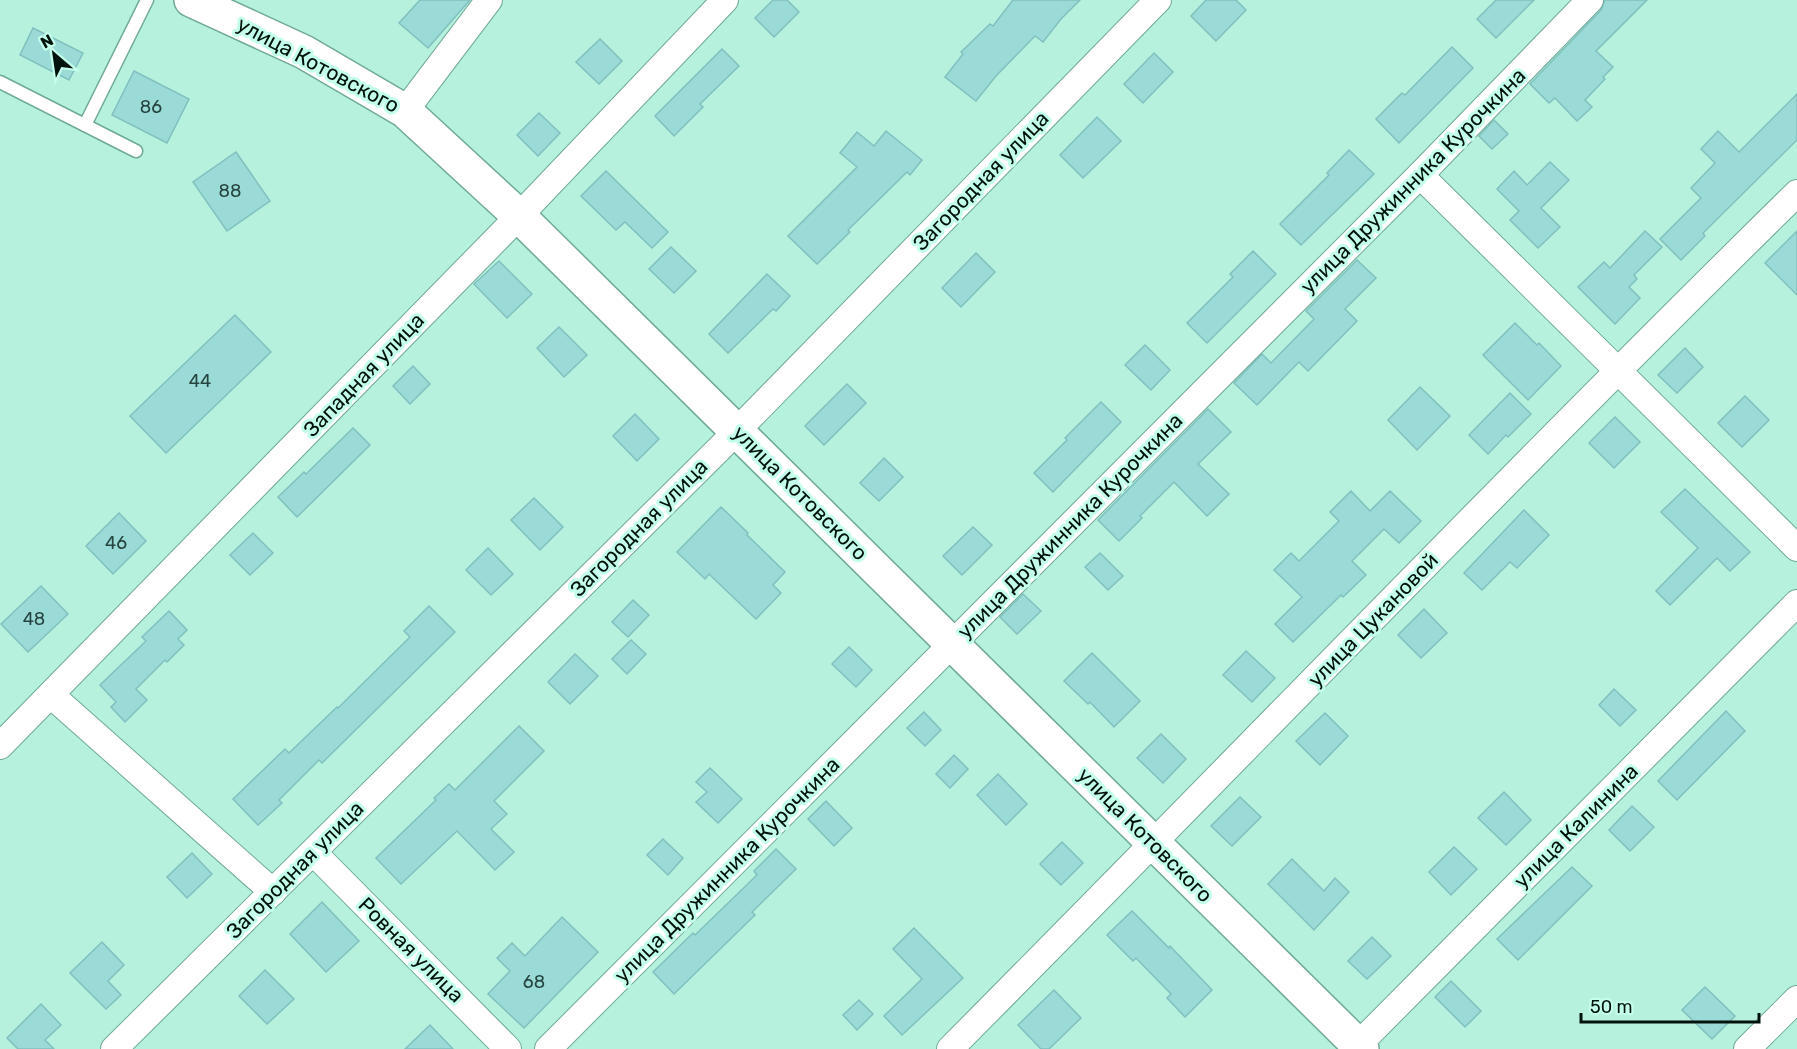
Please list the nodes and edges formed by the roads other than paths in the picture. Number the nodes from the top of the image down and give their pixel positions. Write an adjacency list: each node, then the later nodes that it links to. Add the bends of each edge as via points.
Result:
1 (147, 0): 9 (lane)
2 (191, 0): 8 (street, улица Котовского, via 304,52)
3 (489, 0): 8 (street)
4 (725, 0): 13 (street, Западная улица)
5 (1158, 0): 15 (street, Загородная улица)
6 (1590, 0): 11 (street, улица Дружинника Курочкина)
7 (0, 82): 9 (lane)
8 (405, 111): 13 (street, улица Котовского)
9 (85, 125): 10 (lane)
10 (136, 151)
11 (1420, 175): 14 (street); 18 (street, улица Дружинника Курочкина)
12 (1797, 193): 14 (street, улица Цукановой)
13 (519, 216): 15 (street, улица Котовского); 19 (street, Западная улица)
14 (1617, 370): 16 (street); 21 (street, улица Цукановой)
15 (737, 431): 18 (street, улица Котовского); 22 (street, Загородная улица)
16 (1797, 548)
17 (1797, 603): 25 (street, улица Калинина)
18 (952, 644): 21 (street, улица Котовского); 28 (street, улица Дружинника Курочкина)
19 (51, 695): 20 (street, Западная улица); 23 (street)
20 (0, 746)
21 (1154, 843): 25 (street, улица Котовского); 29 (street, улица Цукановой)
22 (313, 852): 23 (street, Загородная улица); 27 (street, Ровная улица)
23 (273, 892): 26 (street, Загородная улица)
24 (1797, 999): 30 (street)
25 (1358, 1048)
26 (114, 1049)
27 (508, 1049)
28 (548, 1049)
29 (950, 1049)
30 (1747, 1049)

